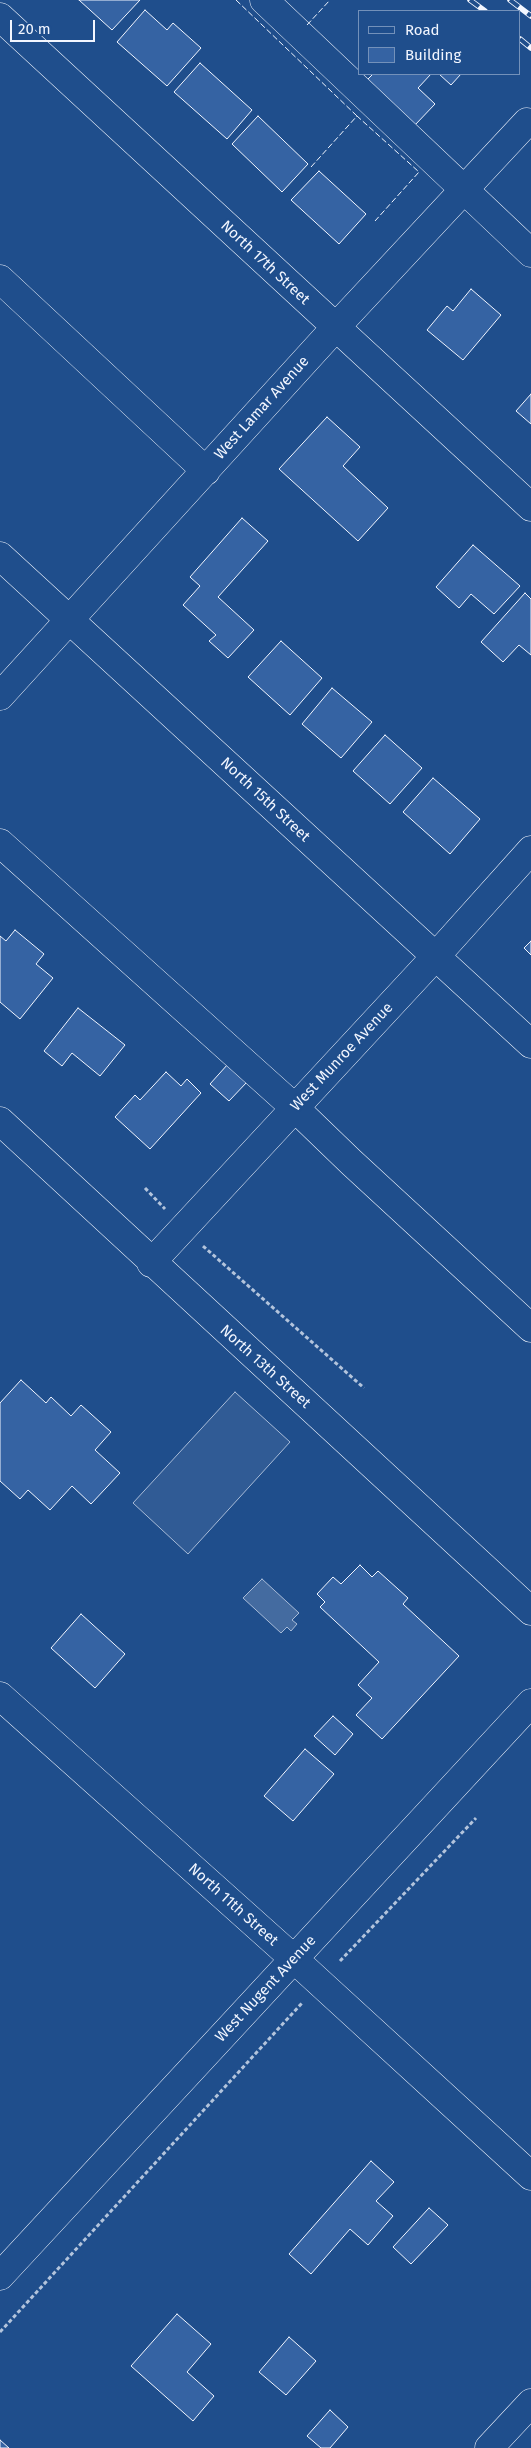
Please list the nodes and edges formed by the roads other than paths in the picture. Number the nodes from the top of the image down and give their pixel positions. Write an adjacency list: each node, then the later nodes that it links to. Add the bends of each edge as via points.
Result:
1 (264, 0): 4 (street)
2 (0, 17): 7 (street, North 17th Street)
3 (527, 122): 4 (street, West Lamar Avenue)
4 (464, 190): 5 (street); 7 (street, West Lamar Avenue)
5 (531, 253)
6 (0, 279): 8 (street)
7 (335, 328): 8 (street, West Lamar Avenue); 9 (street, North 17th Street)
8 (206, 471): 11 (street, West Lamar Avenue)
9 (531, 507)
10 (0, 556): 11 (street, North 15th Street)
11 (70, 620): 12 (street, West Lamar Avenue); 15 (street, North 15th Street)
12 (0, 696)
13 (0, 843): 17 (street)
14 (531, 850): 15 (street, West Munroe Avenue)
15 (435, 957): 16 (street, North 15th Street); 17 (street, West Munroe Avenue)
16 (531, 1044)
17 (295, 1108): 19 (street, West Munroe Avenue); 20 (street)
18 (0, 1121): 19 (street, North 13th Street)
19 (151, 1263): 21 (street, North 13th Street)
20 (531, 1328)
21 (531, 1610)
22 (0, 1696): 24 (street, North 11th Street)
23 (531, 1703): 24 (street, West Nugent Avenue)
24 (294, 1959): 25 (street, North 11th Street); 26 (street, West Nugent Avenue)
25 (531, 2176)
26 (4, 2265)
27 (531, 2403): 28 (street)
28 (489, 2448)

